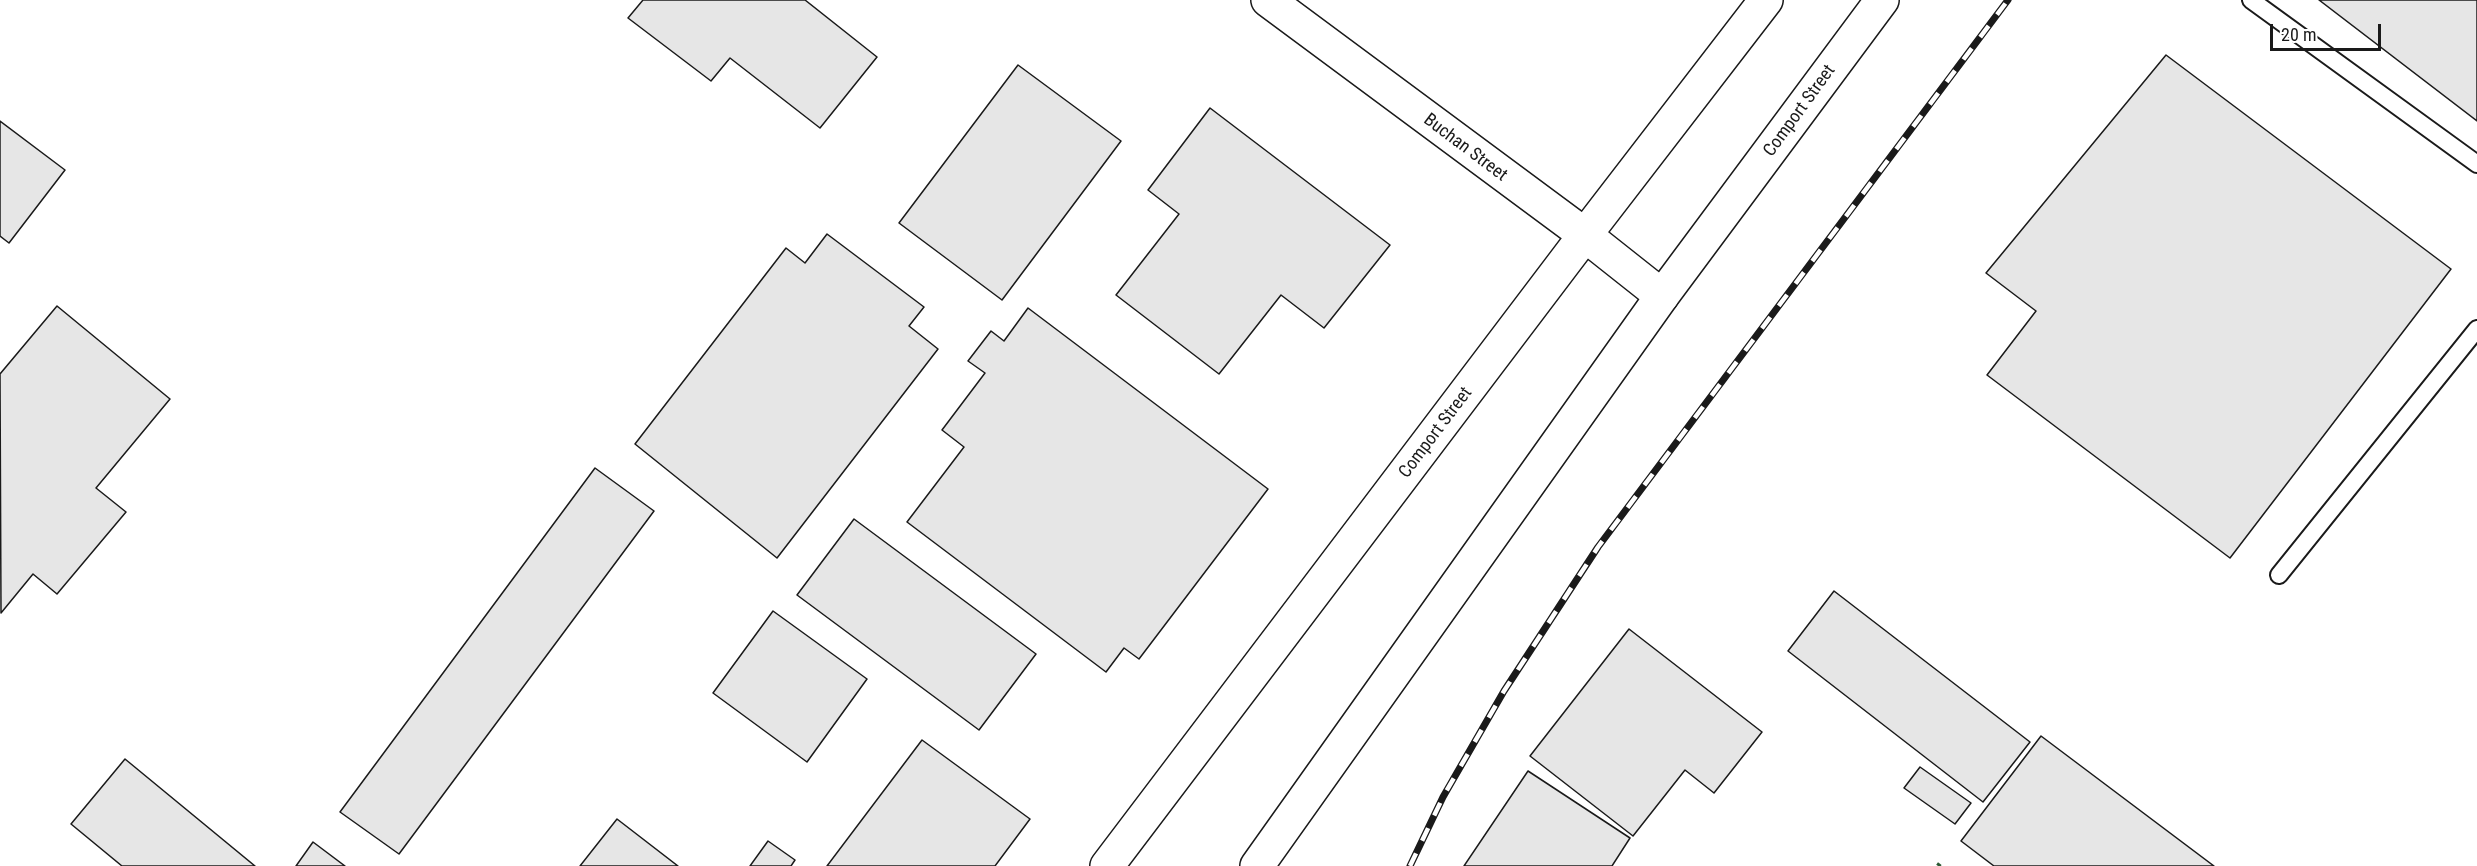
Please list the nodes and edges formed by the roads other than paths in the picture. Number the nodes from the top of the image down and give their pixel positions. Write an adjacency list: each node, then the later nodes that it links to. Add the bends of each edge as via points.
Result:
1 (1268, 0): 6 (main road, Buchan Street)
2 (1766, 0): 6 (main road, Comport Street)
3 (1882, 0): 7 (main road, Comport Street)
4 (2251, 0): 5 (lane)
5 (2477, 164)
6 (1585, 235): 7 (main road, Buchan Street); 11 (main road, Comport Street)
7 (1662, 296): 10 (main road, Comport Street)
8 (2477, 329): 9 (lane)
9 (2279, 575)
10 (1258, 865)
11 (1107, 866)

